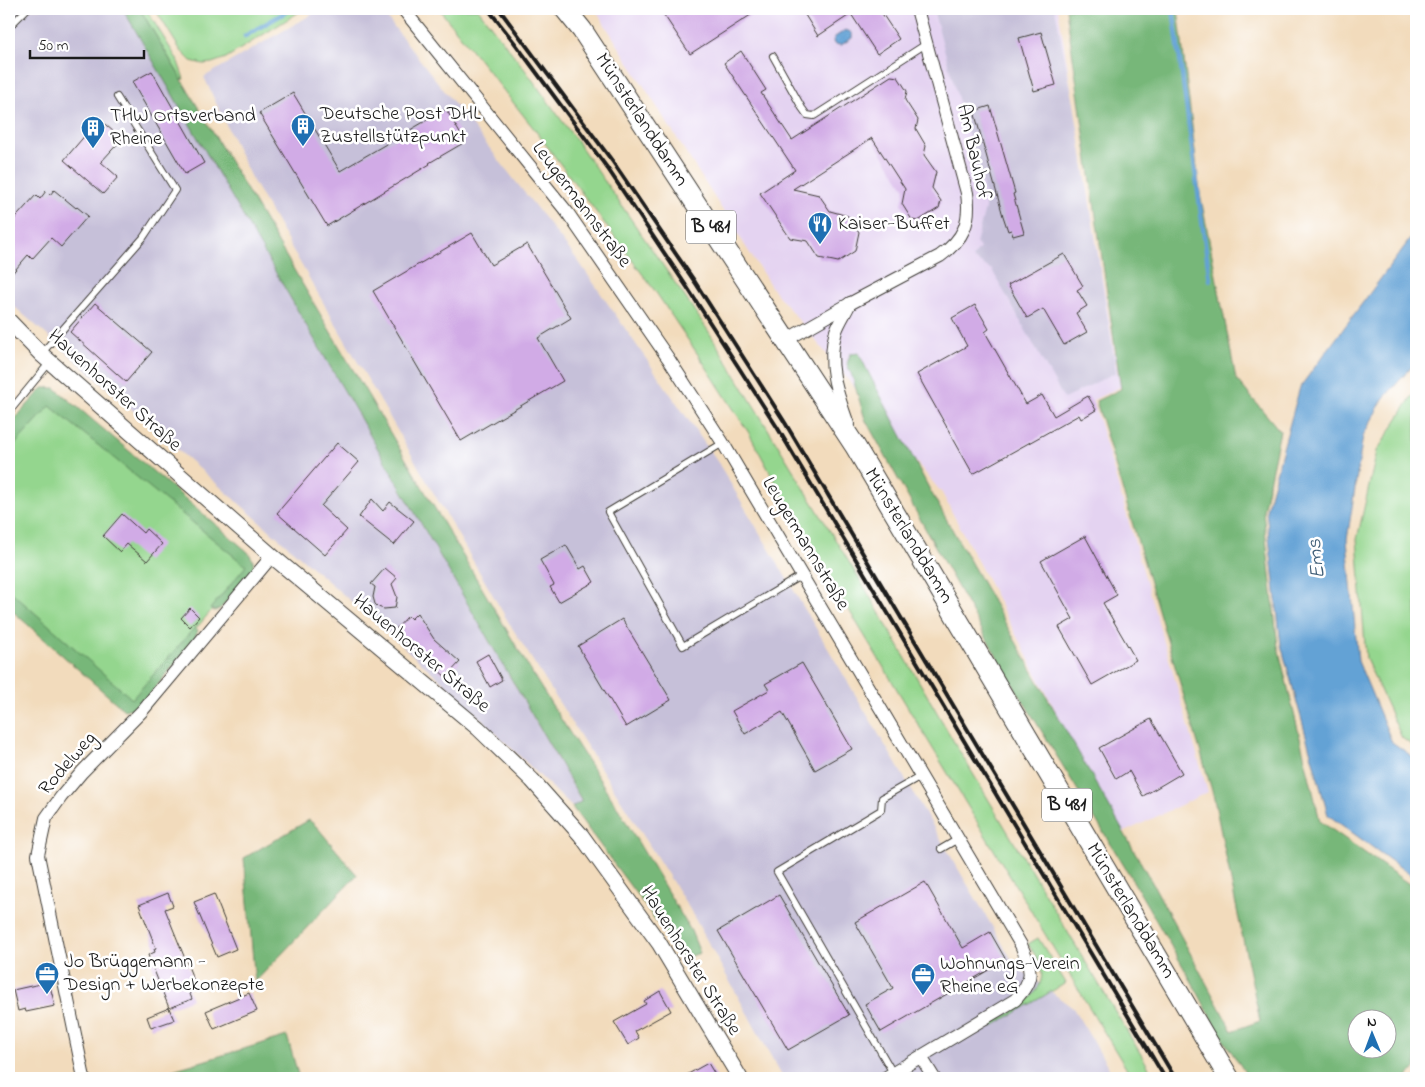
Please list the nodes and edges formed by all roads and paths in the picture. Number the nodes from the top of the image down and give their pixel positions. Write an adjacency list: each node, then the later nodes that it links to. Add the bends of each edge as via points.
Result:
1 (27, 9): 5 (lane)
2 (403, 9): 14 (street, Leugermannstraße, via 567,212)
3 (565, 9): 11 (main road, Münsterlanddamm / B 481)
4 (917, 9): 6 (street, Am Bauhof)
5 (9, 28)
6 (926, 44): 7 (lane, via 814,116 807,115 802,108); 9 (street, Am Bauhof, via 967,193 965,228 950,249 940,256)
7 (773, 56)
8 (117, 97): 12 (lane, via 175,190 142,238)
9 (851, 303): 11 (street, Am Bauhof); 15 (street, via 836,331 832,357 835,388)
10 (9, 321): 12 (street, Hauenhorster Straße)
11 (786, 340): 15 (main road, Münsterlanddamm / B 481)
12 (45, 358): 13 (lane); 16 (street, Hauenhorster Straße)
13 (9, 412)
14 (723, 443): 17 (street, Leugermannstraße); 17 (lane, via 608,512 683,646)
15 (855, 446): 26 (main road, Münsterlanddamm / B 481)
16 (272, 556): 23 (street, Rodelweg, via 142,710 82,772 46,818 38,855); 24 (street, Hauenhorster Straße, via 478,728 532,780 575,828 659,943)
17 (802, 575): 18 (street, Leugermannstraße)
18 (920, 776): 19 (street, Leugermannstraße); 22 (lane, via 882,798 882,810 777,872)
19 (958, 839): 20 (lane); 21 (street, Leugermannstraße, via 1021,945 1031,972 1015,1000)
20 (941, 848)
21 (921, 1057): 22 (street, Leugermannstraße); 25 (street)
22 (889, 1076)
23 (84, 1078)
24 (740, 1078)
25 (934, 1078)
26 (1229, 1078)

